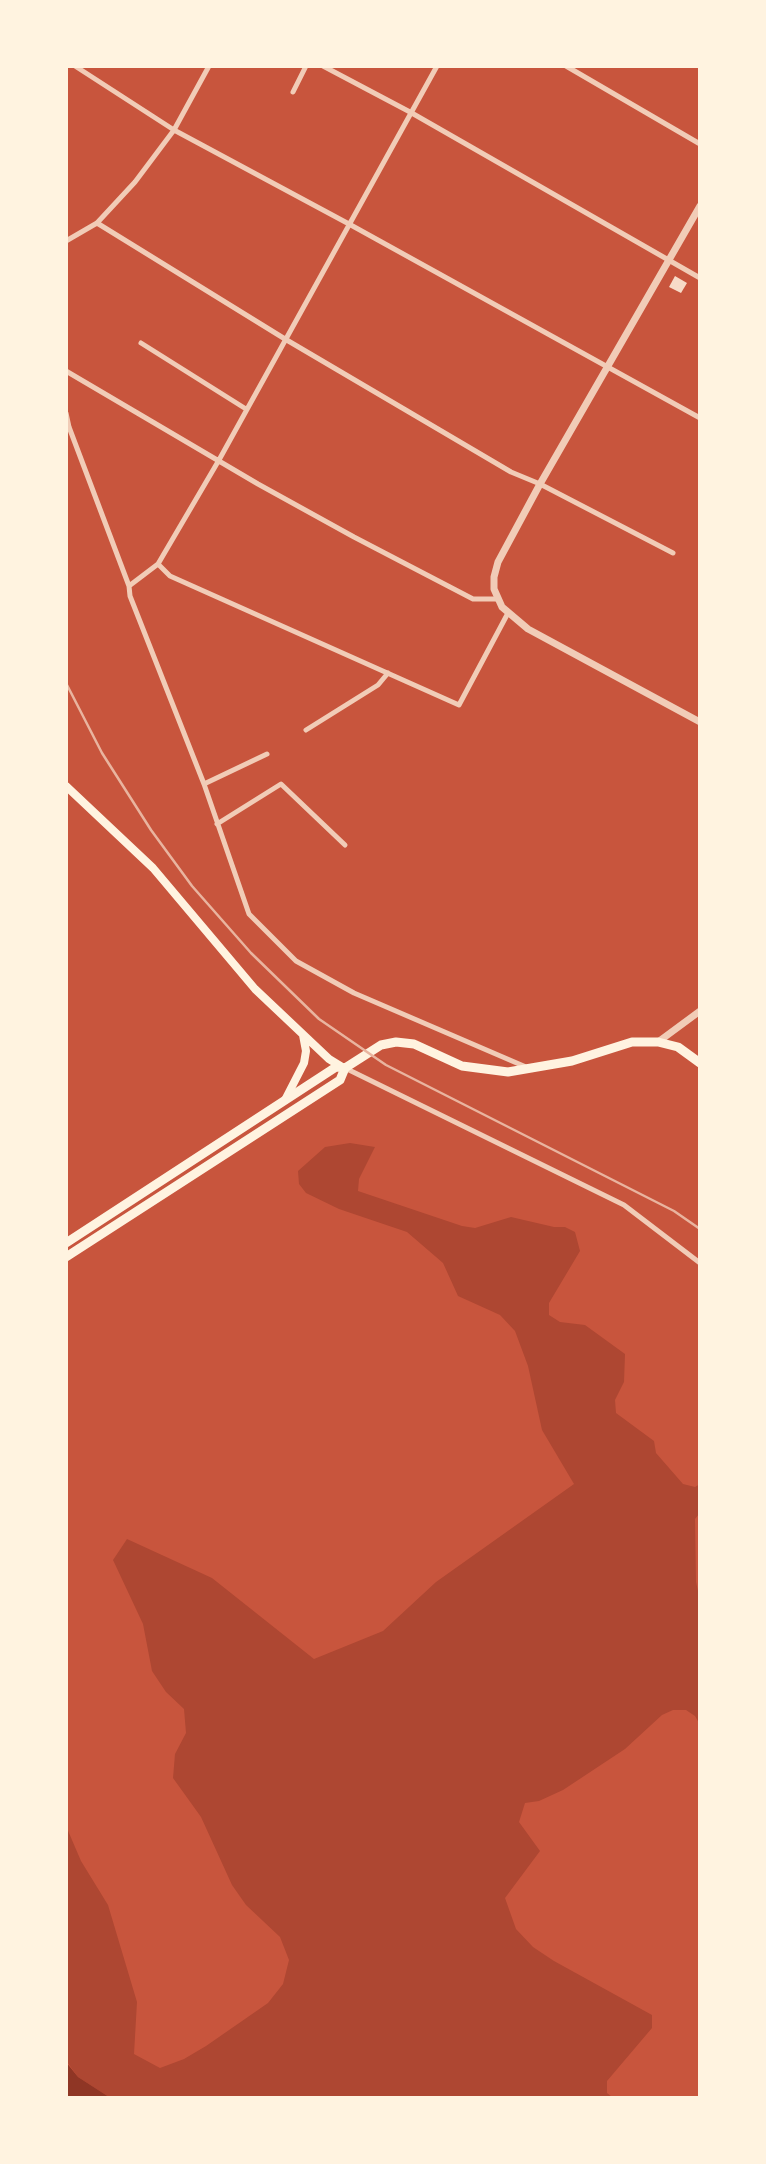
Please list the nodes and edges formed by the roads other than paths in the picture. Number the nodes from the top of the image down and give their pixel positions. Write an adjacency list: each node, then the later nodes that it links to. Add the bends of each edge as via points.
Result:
1 (75, 66): 9 (street)
2 (209, 66): 9 (street)
3 (306, 66): 7 (street)
4 (323, 66): 8 (street)
5 (437, 66): 8 (street)
6 (566, 66): 10 (street)
7 (293, 92)
8 (410, 112): 13 (street); 15 (street)
9 (174, 130): 12 (street, via 135,183); 13 (street)
10 (699, 144)
11 (699, 206): 15 (street)
12 (97, 223): 14 (street); 17 (street)
13 (349, 224): 17 (street); 19 (street)
14 (66, 241)
15 (668, 261): 16 (street); 19 (street)
16 (699, 278)
17 (285, 339): 21 (street); 25 (street, via 511,472)
18 (141, 343): 21 (street)
19 (607, 368): 23 (street); 25 (street)
20 (66, 372): 24 (street)
21 (246, 409): 24 (street)
22 (66, 413): 28 (street)
23 (699, 418)
24 (219, 460): 27 (street); 29 (street, via 472,599)
25 (540, 484): 26 (street); 29 (street, via 498,562 494,577)
26 (673, 553)
27 (158, 564): 28 (street); 31 (street, via 170,576)
28 (129, 586): 35 (street)
29 (497, 599): 30 (street)
30 (508, 613): 31 (street, via 459,705); 32 (street, via 543,639)
31 (388, 673): 33 (street, via 378,685)
32 (699, 722)
33 (306, 730)
34 (267, 754): 35 (street)
35 (204, 783): 37 (street)
36 (66, 786): 40 (main road, via 153,868 255,989)
37 (217, 824): 38 (street, via 281,784); 44 (street, via 249,914 296,961 354,993)
38 (345, 845)
39 (699, 1011): 41 (street)
40 (303, 1035): 43 (main road); 45 (main road, via 303,1063)
41 (658, 1042): 42 (main road, via 678,1047); 44 (main road, via 632,1042)
42 (699, 1063)
43 (345, 1068): 44 (main road, via 382,1045 396,1042 414,1044 462,1066 508,1072); 45 (main road, via 336,1067); 47 (main road, via 340,1080); 48 (street, via 624,1205)
44 (528, 1069)
45 (285, 1101): 46 (main road)
46 (66, 1243)
47 (66, 1257)
48 (699, 1263)

